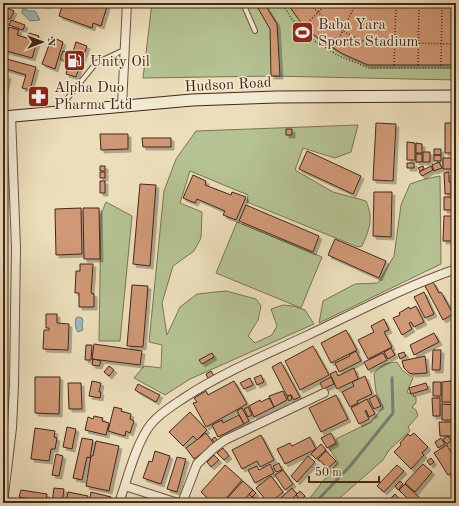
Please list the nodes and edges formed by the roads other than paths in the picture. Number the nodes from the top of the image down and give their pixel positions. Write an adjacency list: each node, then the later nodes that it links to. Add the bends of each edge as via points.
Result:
1 (127, 3): 4 (street)
2 (243, 3): 3 (lane)
3 (255, 31)
4 (125, 50): 6 (street); 7 (lane, via 96,64)
5 (456, 96): 6 (street, Hudson Road, via 276,97)
6 (122, 105): 7 (street, Hudson Road)
7 (56, 112): 8 (street, Hudson Road)
8 (7, 116): 12 (street, via 16,248)
9 (456, 270): 13 (street, via 337,321 236,369 160,414 142,438)
10 (324, 393): 17 (street, via 225,440 214,448 197,464)
11 (3, 428): 12 (street)
12 (12, 428): 14 (street)
13 (125, 486): 15 (street); 16 (street)
14 (3, 503)
15 (119, 503)
16 (178, 503)
17 (182, 503)

